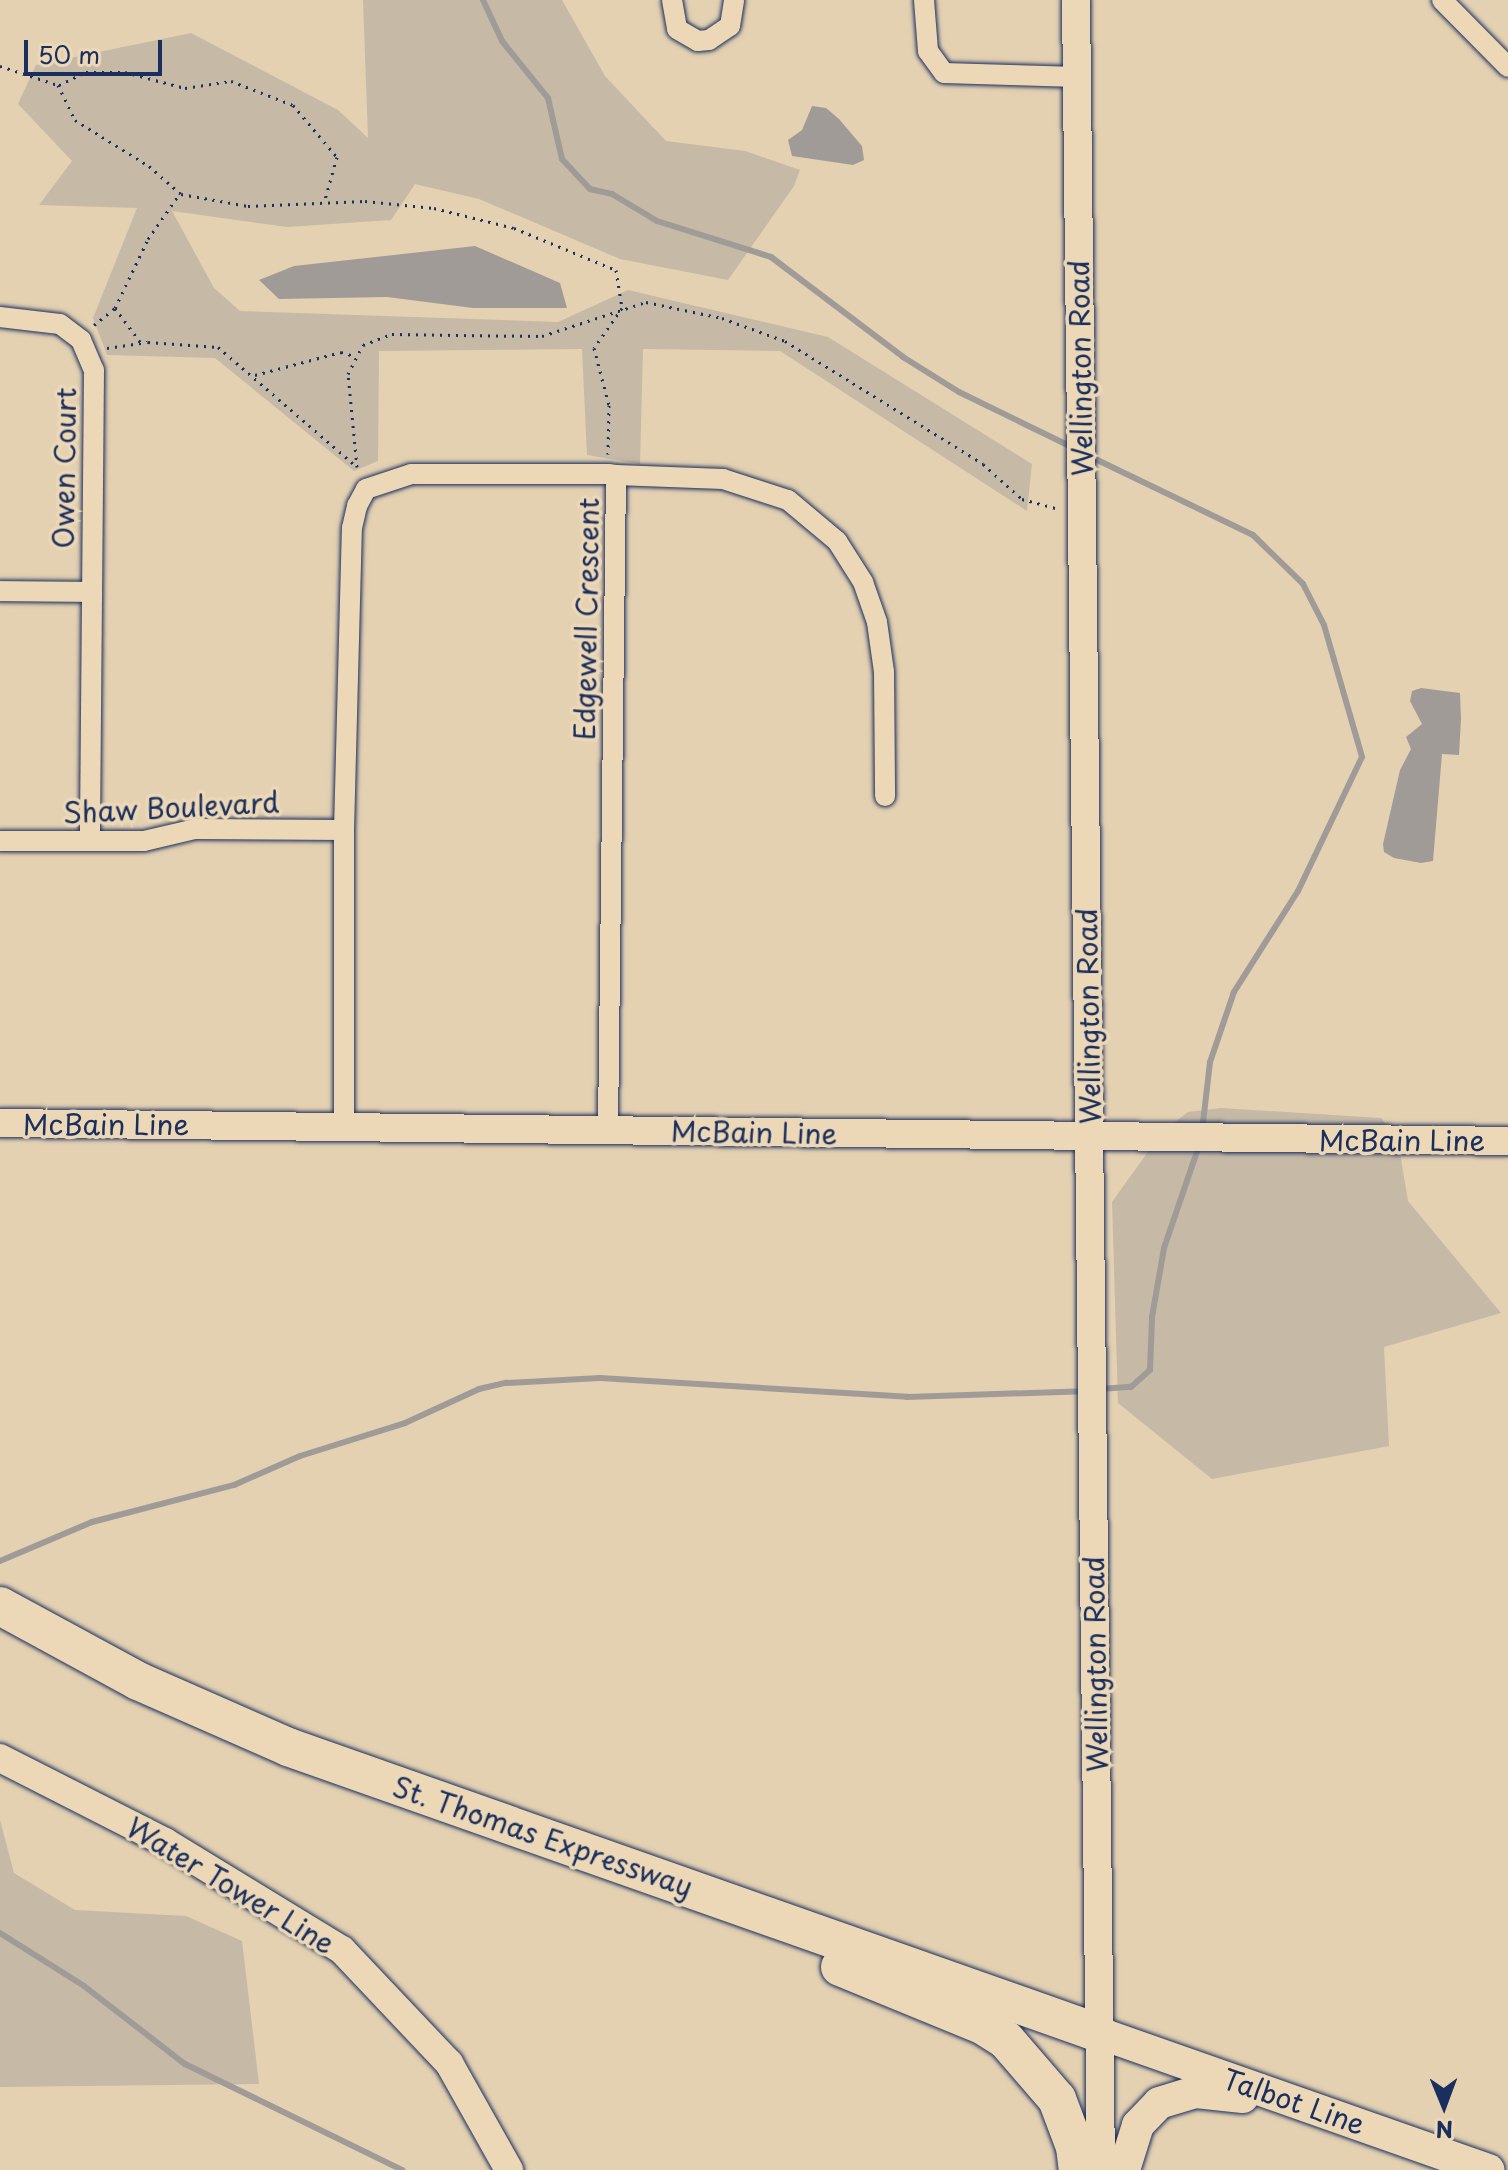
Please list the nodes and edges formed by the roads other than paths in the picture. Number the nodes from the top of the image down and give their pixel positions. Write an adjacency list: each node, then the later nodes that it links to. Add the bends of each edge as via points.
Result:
1 (672, 0): 2 (street, via 677,29 698,41 720,36 730,26)
2 (734, 0)
3 (924, 0): 7 (street, via 928,51 944,73)
4 (1076, 0): 7 (street, Wellington Road)
5 (1442, 0): 6 (street)
6 (1508, 67)
7 (1077, 77): 19 (street, Wellington Road)
8 (0, 317): 11 (street, Owen Court, via 48,320 82,344 95,389)
9 (612, 474): 12 (street, via 723,479 788,500 837,541 863,582 877,622 884,672); 13 (street, Edgewell Crescent, via 411,474 374,485 357,506 352,528); 18 (street, Edgewell Crescent)
10 (0, 591): 11 (street)
11 (89, 592): 15 (street, Owen Court)
12 (885, 796)
13 (344, 830): 15 (street, Shaw Boulevard, via 195,829 144,841); 17 (street)
14 (0, 841): 15 (street, Shaw Boulevard)
15 (90, 841)
16 (0, 1123): 17 (street, McBain Line)
17 (344, 1126): 18 (street, McBain Line)
18 (608, 1129): 19 (street, McBain Line)
19 (1089, 1137): 20 (street, McBain Line); 24 (street, Wellington Road)
20 (1508, 1141)
21 (0, 1606): 23 (highway, St. Thomas Expressway, via 209,1714)
22 (0, 1758): 26 (street, Water Tower Line, via 165,1842 342,1950 449,2063)
23 (390, 1782): 24 (highway, St. Thomas Expressway); 27 (highway, via 982,2025 1026,2058 1057,2099)
24 (1099, 2033): 25 (main road, Talbot Line); 28 (street, Wellington Road)
25 (1318, 2109): 29 (main road, via 1215,2093 1176,2096 1146,2113); 30 (main road, Talbot Line)
26 (509, 2170)
27 (1078, 2170)
28 (1101, 2170)
29 (1124, 2170)
30 (1489, 2170)

